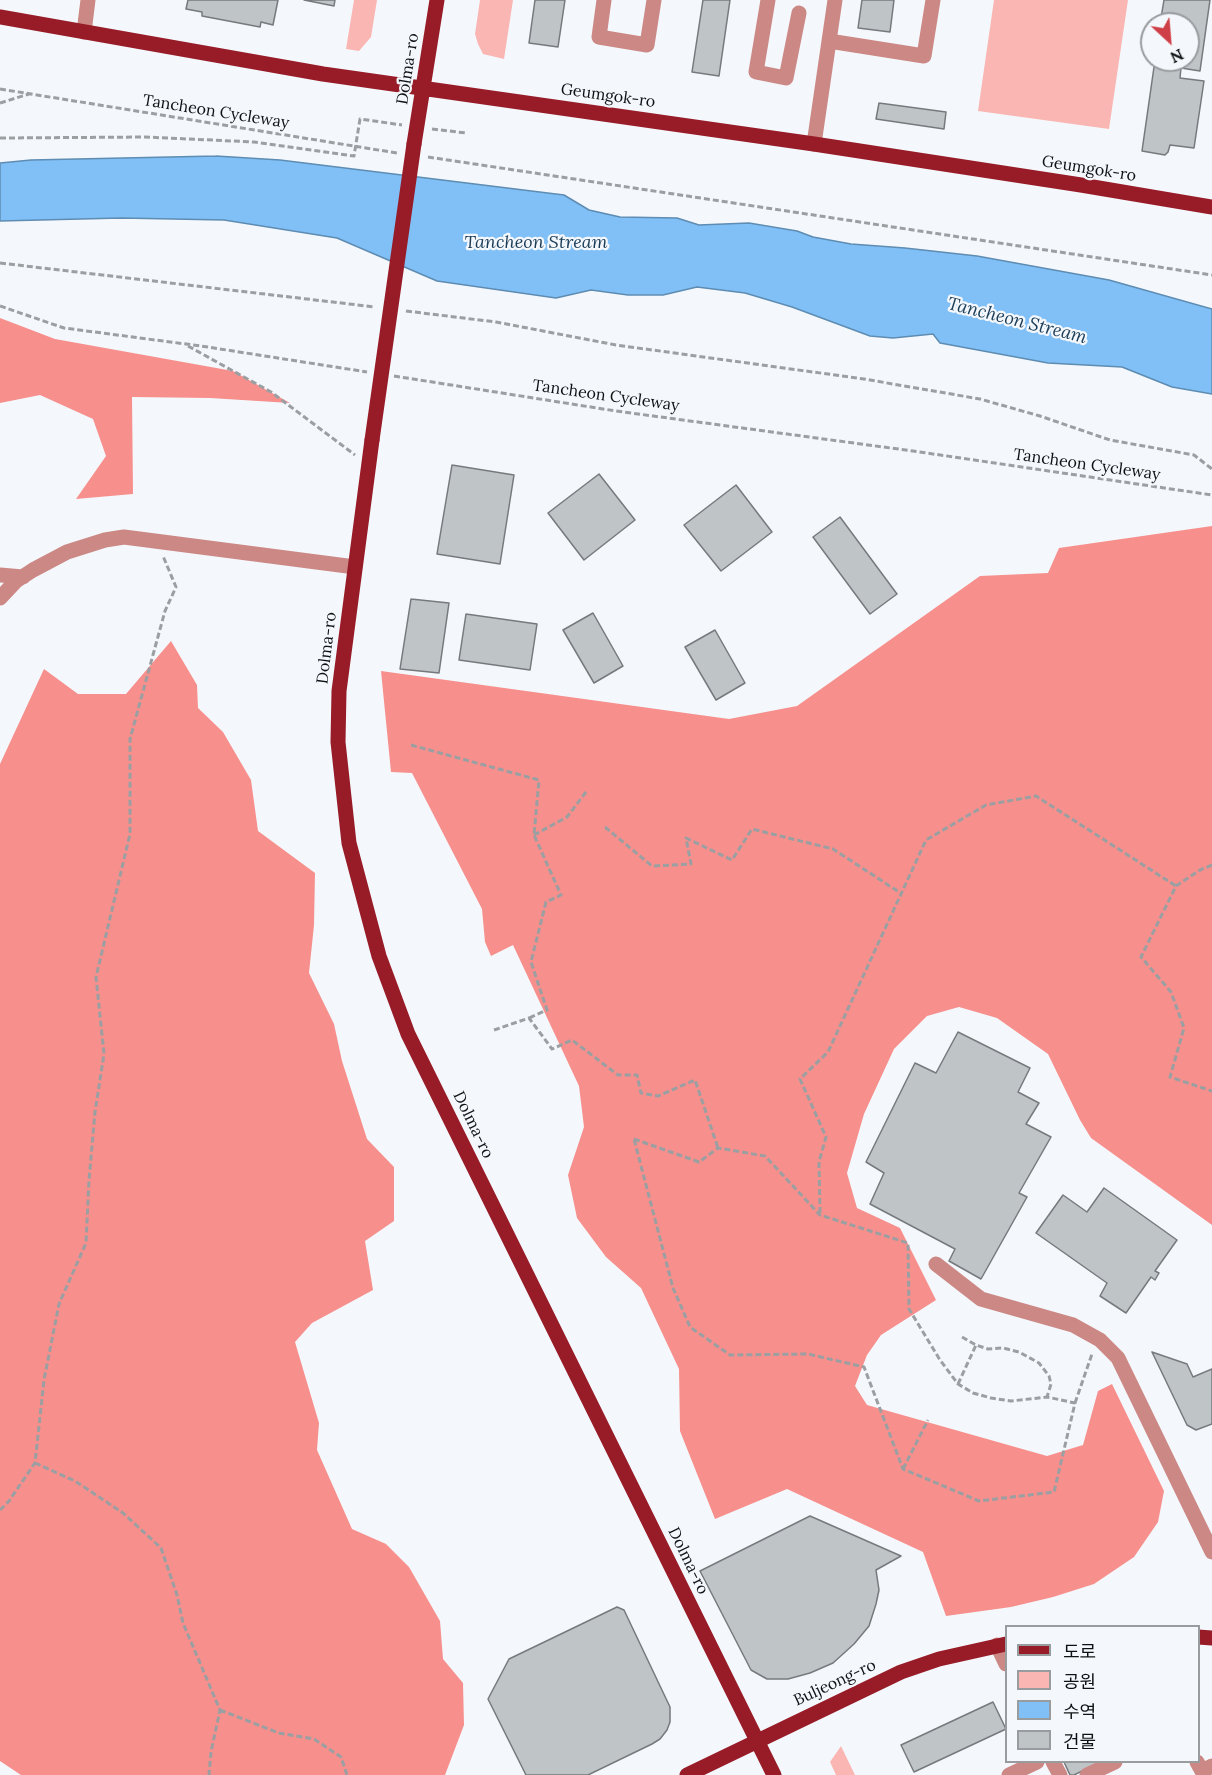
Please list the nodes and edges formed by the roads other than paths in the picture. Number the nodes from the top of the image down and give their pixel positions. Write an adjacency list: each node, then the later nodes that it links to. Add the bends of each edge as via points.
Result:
1 (88, 0): 10 (street)
2 (437, 0): 12 (main road, Dolma-ro)
3 (604, 0): 4 (street, via 599,37 646,45)
4 (654, 0)
5 (768, 0): 8 (street, via 756,72 786,78)
6 (835, 0): 11 (street)
7 (933, 0): 11 (street, via 924,56)
8 (799, 14)
9 (0, 17): 10 (main road, Geumgok-ro)
10 (84, 32): 12 (main road, Geumgok-ro, via 323,74)
11 (829, 41): 13 (street)
12 (423, 87): 13 (main road, Geumgok-ro); 15 (main road, Dolma-ro, bridge)
13 (814, 144): 14 (main road, Geumgok-ro)
14 (1212, 207)
15 (355, 567): 17 (street, via 124,537 86,544); 23 (main road, Dolma-ro, via 339,691 338,742 349,843 392,995)
16 (0, 575): 17 (street)
17 (23, 577): 18 (street)
18 (0, 597)
19 (936, 1264): 20 (street, via 981,1299 1041,1321 1073,1325 1100,1340 1118,1358)
20 (1212, 1552)
21 (1002, 1644): 22 (street); 23 (main road, Buljeong-ro, via 901,1672)
22 (1005, 1660)
23 (756, 1740): 28 (main road, Buljeong-ro); 29 (main road, Dolma-ro)
24 (1033, 1763): 30 (street)
25 (1111, 1763): 31 (street)
26 (1198, 1763): 27 (street, via 1202,1771)
27 (1212, 1766)
28 (687, 1775)
29 (774, 1775)
30 (1009, 1775)
31 (1087, 1775)

